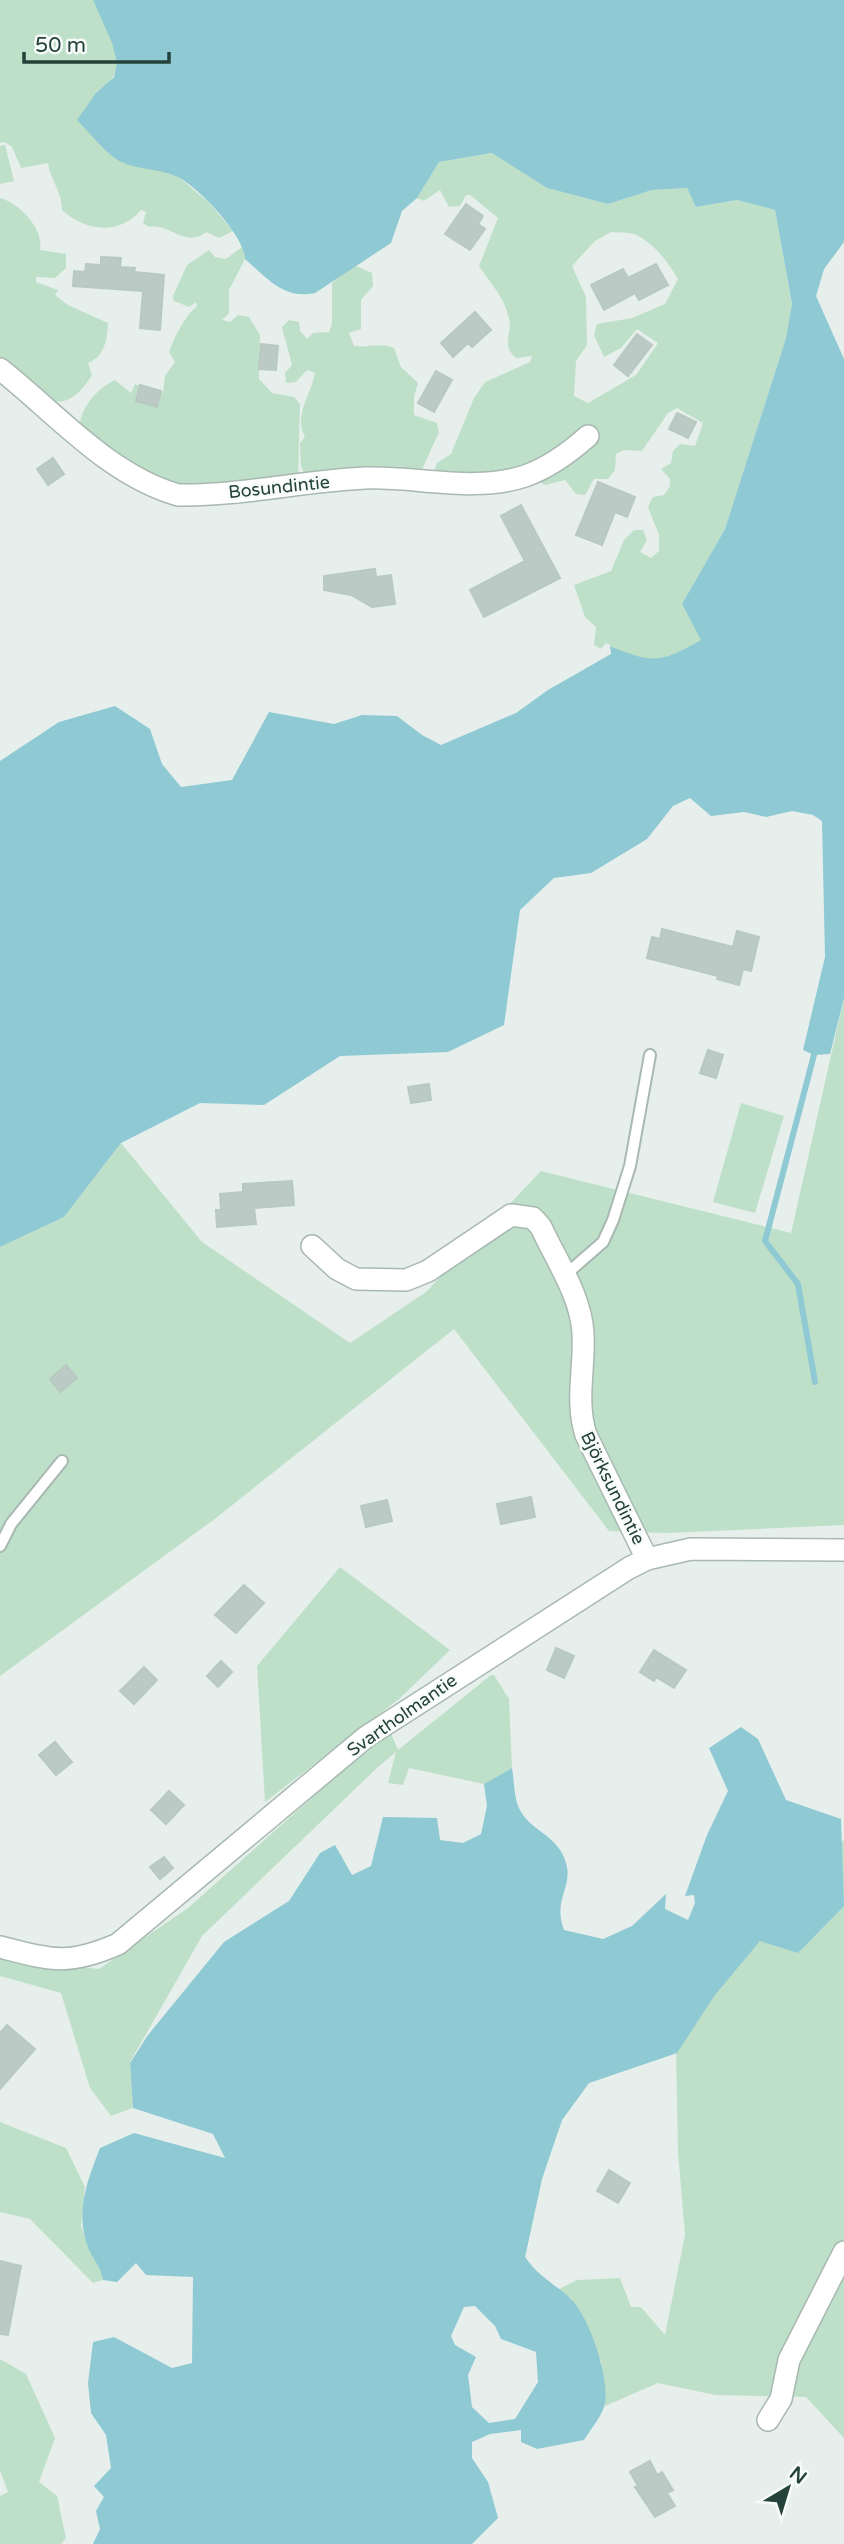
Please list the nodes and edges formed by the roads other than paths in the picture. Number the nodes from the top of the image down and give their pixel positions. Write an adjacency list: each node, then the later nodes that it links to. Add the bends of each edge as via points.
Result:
1 (0, 369): 2 (street, Bosundintie, via 133,477 178,495 368,478 500,480 545,466)
2 (588, 436)
3 (650, 1055): 5 (lane, via 630,1166 613,1220 603,1242)
4 (312, 1246): 5 (street, Björksundintie, via 356,1279 405,1280 428,1271 501,1221 522,1214 541,1227)
5 (564, 1276): 9 (street, Björksundintie, via 580,1310 583,1334 580,1415)
6 (62, 1461): 7 (lane, via 11,1524)
7 (0, 1546)
8 (844, 1550): 9 (street, Svartholmantie, via 691,1549)
9 (648, 1559): 10 (street, Svartholmantie, via 366,1737 118,1944 70,1961)
10 (0, 1947)
11 (844, 2252): 12 (street, via 789,2360 781,2399)
12 (768, 2420)

